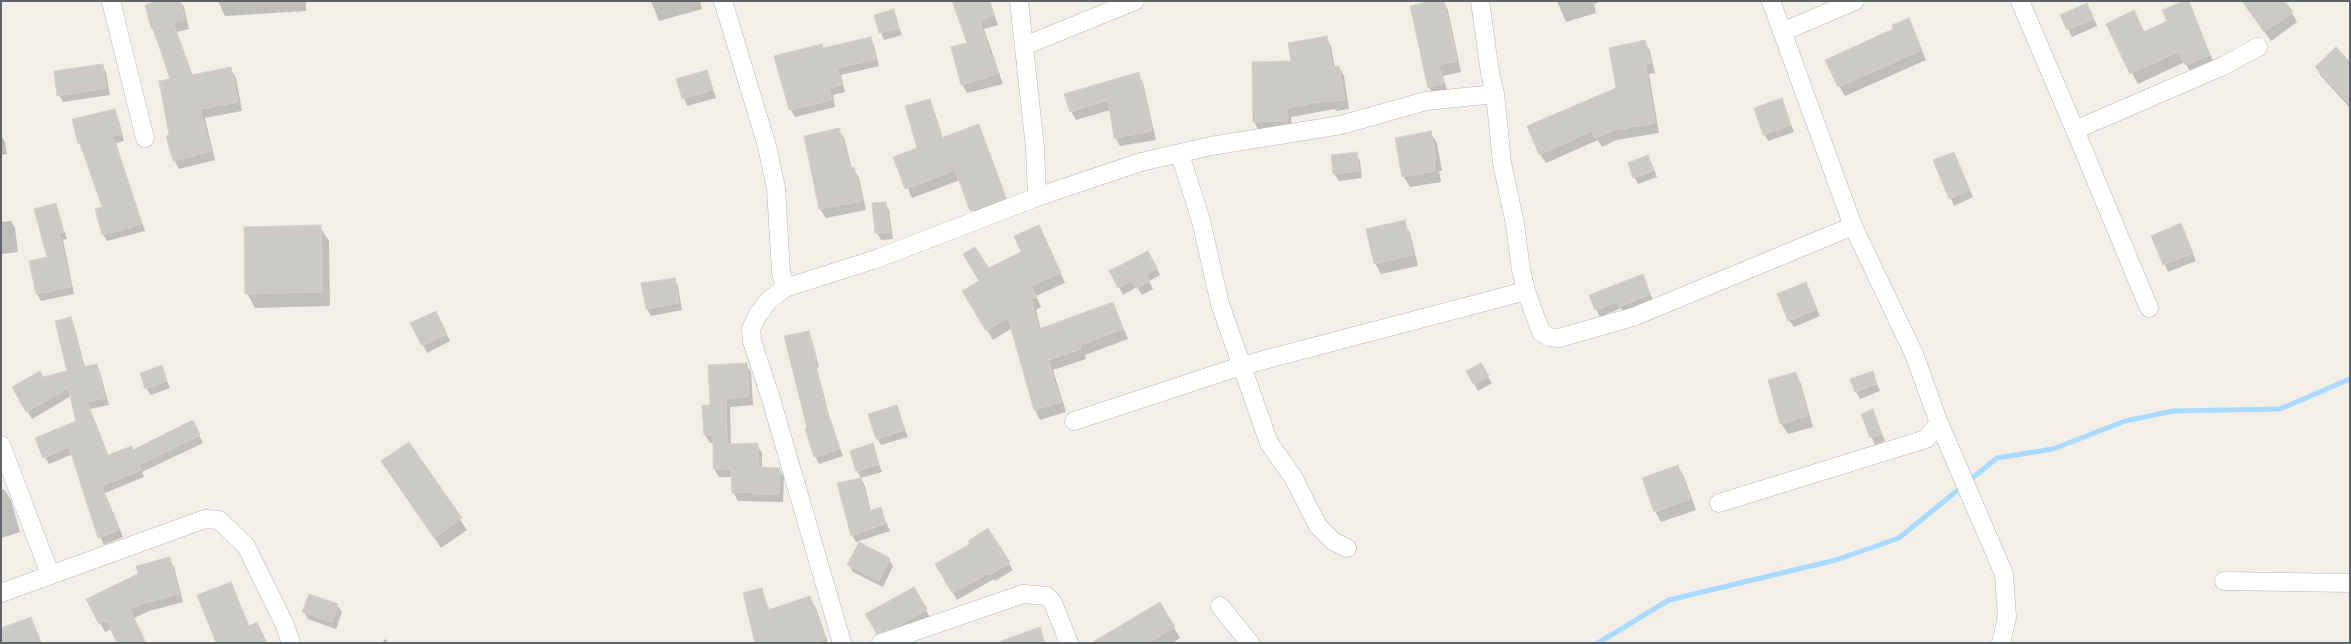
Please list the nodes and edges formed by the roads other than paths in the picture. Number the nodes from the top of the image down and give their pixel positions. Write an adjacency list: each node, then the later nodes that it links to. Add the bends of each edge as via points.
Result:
1 (111, 1): 14 (street)
2 (723, 1): 18 (street, via 767,146 776,188 781,272)
3 (1019, 1): 10 (street)
4 (1135, 1): 10 (street)
5 (1480, 1): 12 (street)
6 (1771, 1): 9 (street)
7 (1854, 1): 9 (street)
8 (2020, 1): 13 (street)
9 (1782, 32): 17 (street)
10 (1024, 46): 16 (street)
11 (2258, 47): 13 (street, via 2223,66)
12 (1495, 94): 15 (street, via 1426,101 1341,125); 19 (street, via 1502,163)
13 (2075, 130): 20 (street)
14 (145, 138)
15 (1180, 154): 16 (street, via 1140,162); 21 (street, via 1201,221 1220,304)
16 (1037, 197): 18 (street, via 876,259)
17 (1853, 226): 19 (street, via 1633,317 1559,338 1541,332); 23 (street, via 1914,354)
18 (785, 288): 33 (street, via 769,300 757,316 751,328 752,341)
19 (1526, 291): 21 (street)
20 (2149, 308)
21 (1241, 366): 22 (street); 26 (street, via 1269,443 1293,477 1318,526 1333,541)
22 (1074, 421)
23 (1939, 423): 25 (street, via 1926,439); 37 (street, via 2004,574 2007,617)
24 (1, 445): 27 (street)
25 (1719, 503)
26 (1347, 548)
27 (50, 574): 30 (street); 32 (street, via 205,519 219,520 246,546)
28 (2224, 580): 29 (street)
29 (2350, 583)
30 (1, 593)
31 (1220, 606): 36 (street)
32 (291, 643)
33 (842, 643)
34 (881, 643): 35 (street, via 1023,594 1047,596 1054,603)
35 (1069, 643)
36 (1250, 643)
37 (2001, 643)

